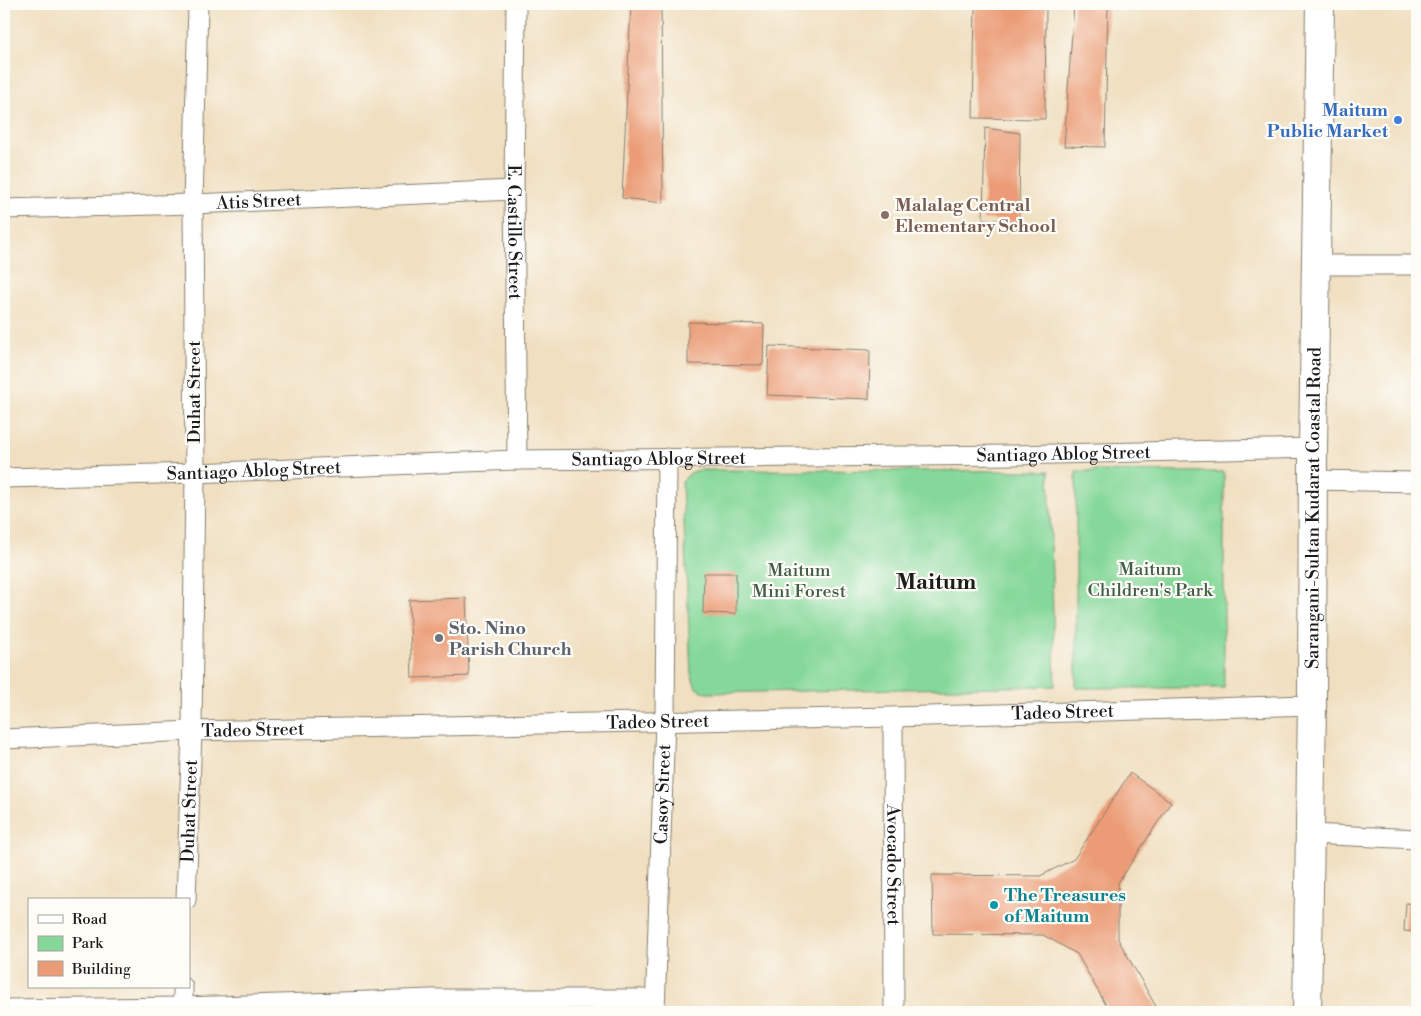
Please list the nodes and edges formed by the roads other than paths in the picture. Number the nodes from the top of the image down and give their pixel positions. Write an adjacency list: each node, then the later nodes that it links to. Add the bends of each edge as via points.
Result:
1 (198, 4): 5 (street, Duhat Street)
2 (516, 4): 4 (street, E. Castillo Street)
3 (1320, 4): 7 (main road, Sarangani-Sultan Kudarat Coastal Road)
4 (514, 190): 5 (street, Atis Street); 11 (street, E. Castillo Street)
5 (193, 204): 6 (street, Atis Street); 12 (street, Duhat Street)
6 (4, 209)
7 (1317, 264): 8 (street); 9 (main road, Sarangani-Sultan Kudarat Coastal Road)
8 (1417, 265)
9 (1313, 448): 10 (street, Santiago Ablog Street); 14 (main road, Sarangani-Sultan Kudarat Coastal Road)
10 (668, 458): 11 (street, Santiago Ablog Street); 18 (street, Casoy Street)
11 (518, 460): 12 (street, Santiago Ablog Street)
12 (195, 473): 13 (street, Santiago Ablog Street); 19 (street, Duhat Street)
13 (4, 478)
14 (1314, 480): 15 (street); 16 (main road, Sarangani-Sultan Kudarat Coastal Road)
15 (1417, 482)
16 (1312, 705): 17 (street, Tadeo Street); 21 (main road, Sarangani-Sultan Kudarat Coastal Road)
17 (893, 717): 18 (street, Tadeo Street); 28 (street, Avocado Street)
18 (666, 721): 19 (street, Tadeo Street); 25 (street, Casoy Street)
19 (192, 731): 20 (street, Tadeo Street); 23 (street, Duhat Street)
20 (4, 739)
21 (1310, 834): 22 (street); 29 (main road, Sarangani-Sultan Kudarat Coastal Road)
22 (1417, 839)
23 (186, 898)
24 (184, 988): 27 (street)
25 (655, 1006): 27 (street, via 432,999)
26 (4, 1009): 27 (street)
27 (183, 1010)
28 (894, 1012)
29 (1307, 1012)

